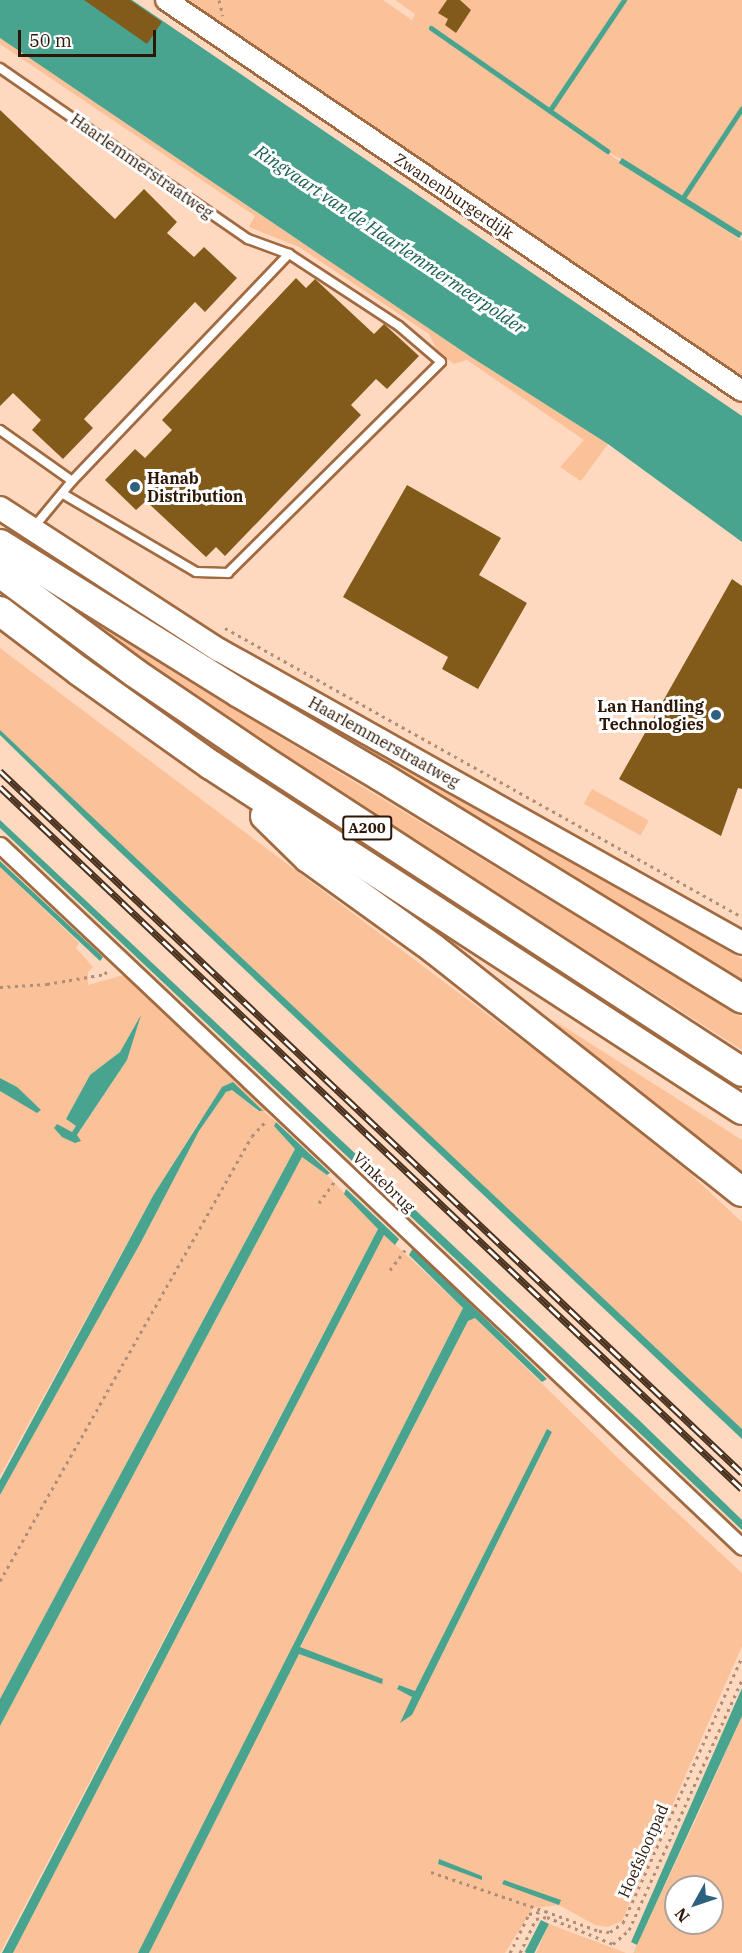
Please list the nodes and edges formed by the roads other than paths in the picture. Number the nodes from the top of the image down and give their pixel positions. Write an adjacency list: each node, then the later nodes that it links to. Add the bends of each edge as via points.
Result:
1 (166, 0): 4 (street, Zwanenburgerdijk)
2 (0, 68): 3 (lane, Haarlemmerstraatweg, via 248,239)
3 (289, 254): 6 (lane); 7 (lane, Haarlemmerstraatweg, via 399,326 441,362 228,573 196,572)
4 (742, 391)
5 (0, 430): 6 (lane)
6 (72, 480): 7 (lane)
7 (63, 494): 9 (lane)
8 (0, 507): 9 (main road, Haarlemmerstraatweg)
9 (32, 530): 15 (main road, Haarlemmerstraatweg, via 219,650)
10 (0, 544): 16 (highway)
11 (0, 573): 17 (highway, A200, via 135,673 260,758)
12 (0, 611): 13 (highway, A200)
13 (211, 765): 18 (highway, A200); 19 (highway, A200, via 308,858 434,949)
14 (0, 845): 20 (street, Vinkebrug)
15 (742, 943)
16 (742, 999)
17 (742, 1072)
18 (742, 1110)
19 (742, 1192)
20 (742, 1547)

